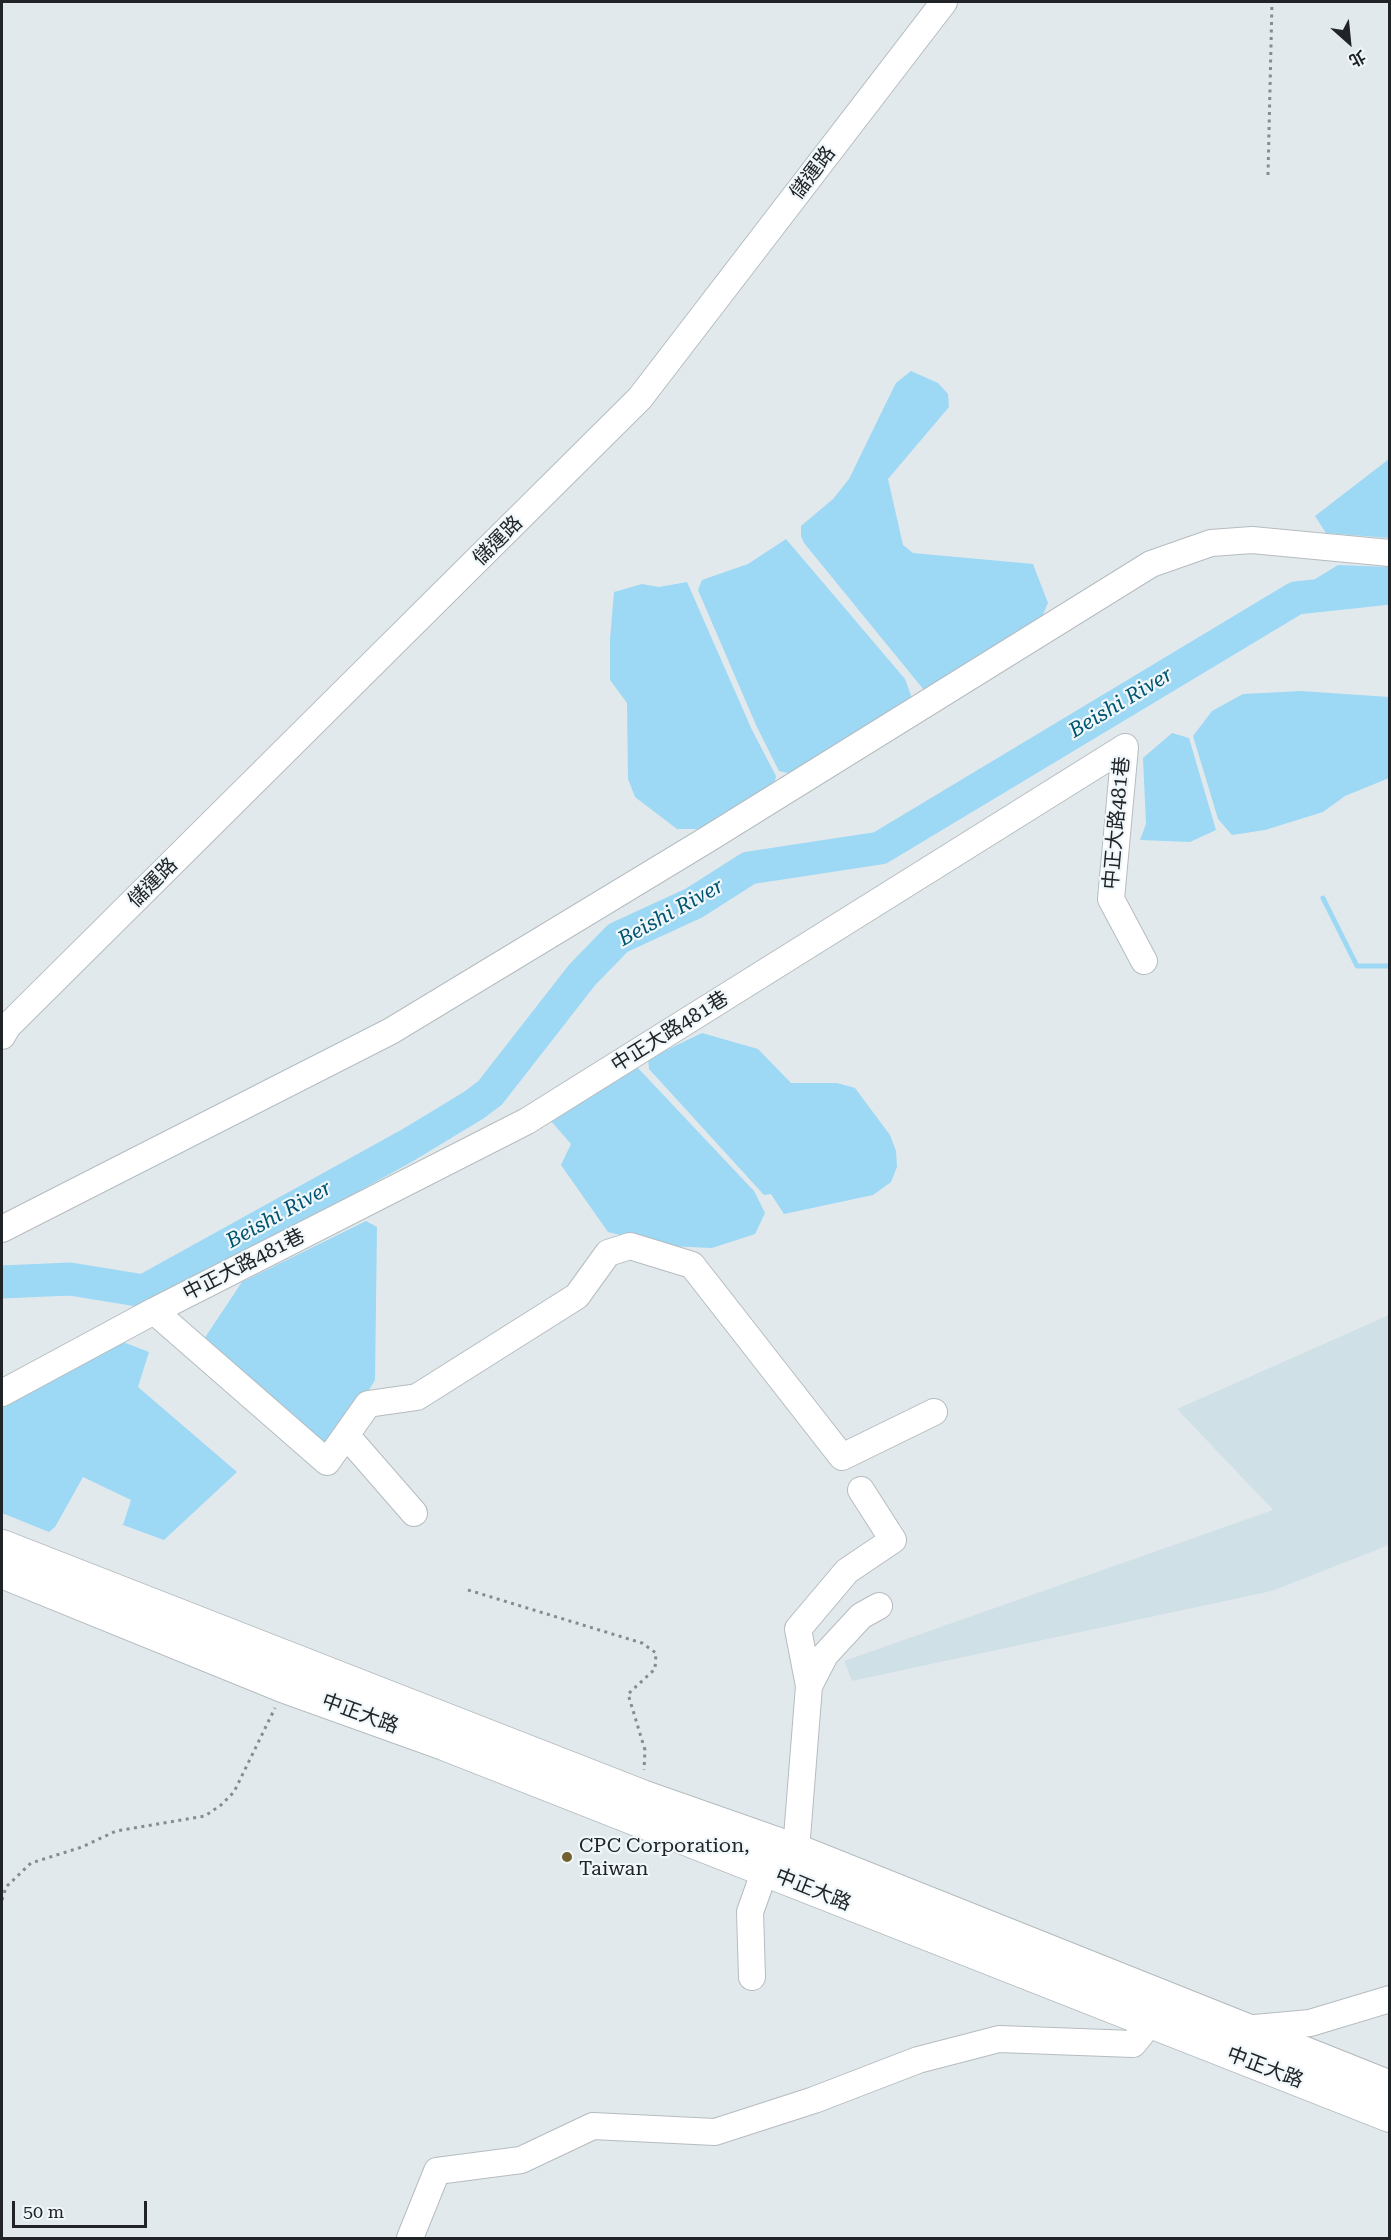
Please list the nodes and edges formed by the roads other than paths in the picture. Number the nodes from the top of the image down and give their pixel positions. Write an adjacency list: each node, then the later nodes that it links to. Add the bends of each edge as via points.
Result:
1 (944, 2): 4 (lane, 儲運路, via 640,398)
2 (1389, 553): 5 (lane, via 1252,540 1211,543 1151,564 708,840 391,1031)
3 (1144, 961): 6 (lane, 中正大路481巷, via 1111,899 1125,747 527,1121)
4 (2, 1036)
5 (2, 1229)
6 (154, 1311): 7 (lane, 中正大路481巷); 9 (lane, via 327,1462)
7 (2, 1393)
8 (934, 1412): 9 (lane, via 843,1457 692,1265 630,1246 608,1253 577,1296 417,1397 368,1404)
9 (346, 1435): 11 (lane)
10 (861, 1490): 15 (lane, via 893,1540 847,1571 798,1629)
11 (414, 1513)
12 (2, 1546): 16 (main road, 中正大路)
13 (2, 1572): 16 (main road, 中正大路, via 285,1687 444,1744)
14 (879, 1606): 15 (lane, via 861,1616 825,1655)
15 (809, 1686): 17 (lane)
16 (581, 1785): 17 (main road, 中正大路, via 642,1796); 18 (main road, 中正大路)
17 (796, 1850): 22 (main road, 中正大路)
18 (765, 1870): 19 (lane, via 750,1912); 21 (main road, 中正大路)
19 (752, 1977)
20 (1389, 1999): 22 (lane, via 1310,2023)
21 (1150, 2023): 23 (main road, 中正大路); 26 (lane, via 1133,2044 999,2039 918,2060 715,2132 593,2126 521,2160 437,2171)
22 (1240, 2029): 23 (lane); 24 (main road, 中正大路)
23 (1207, 2046): 25 (main road, 中正大路)
24 (1389, 2087)
25 (1389, 2116)
26 (410, 2238)

